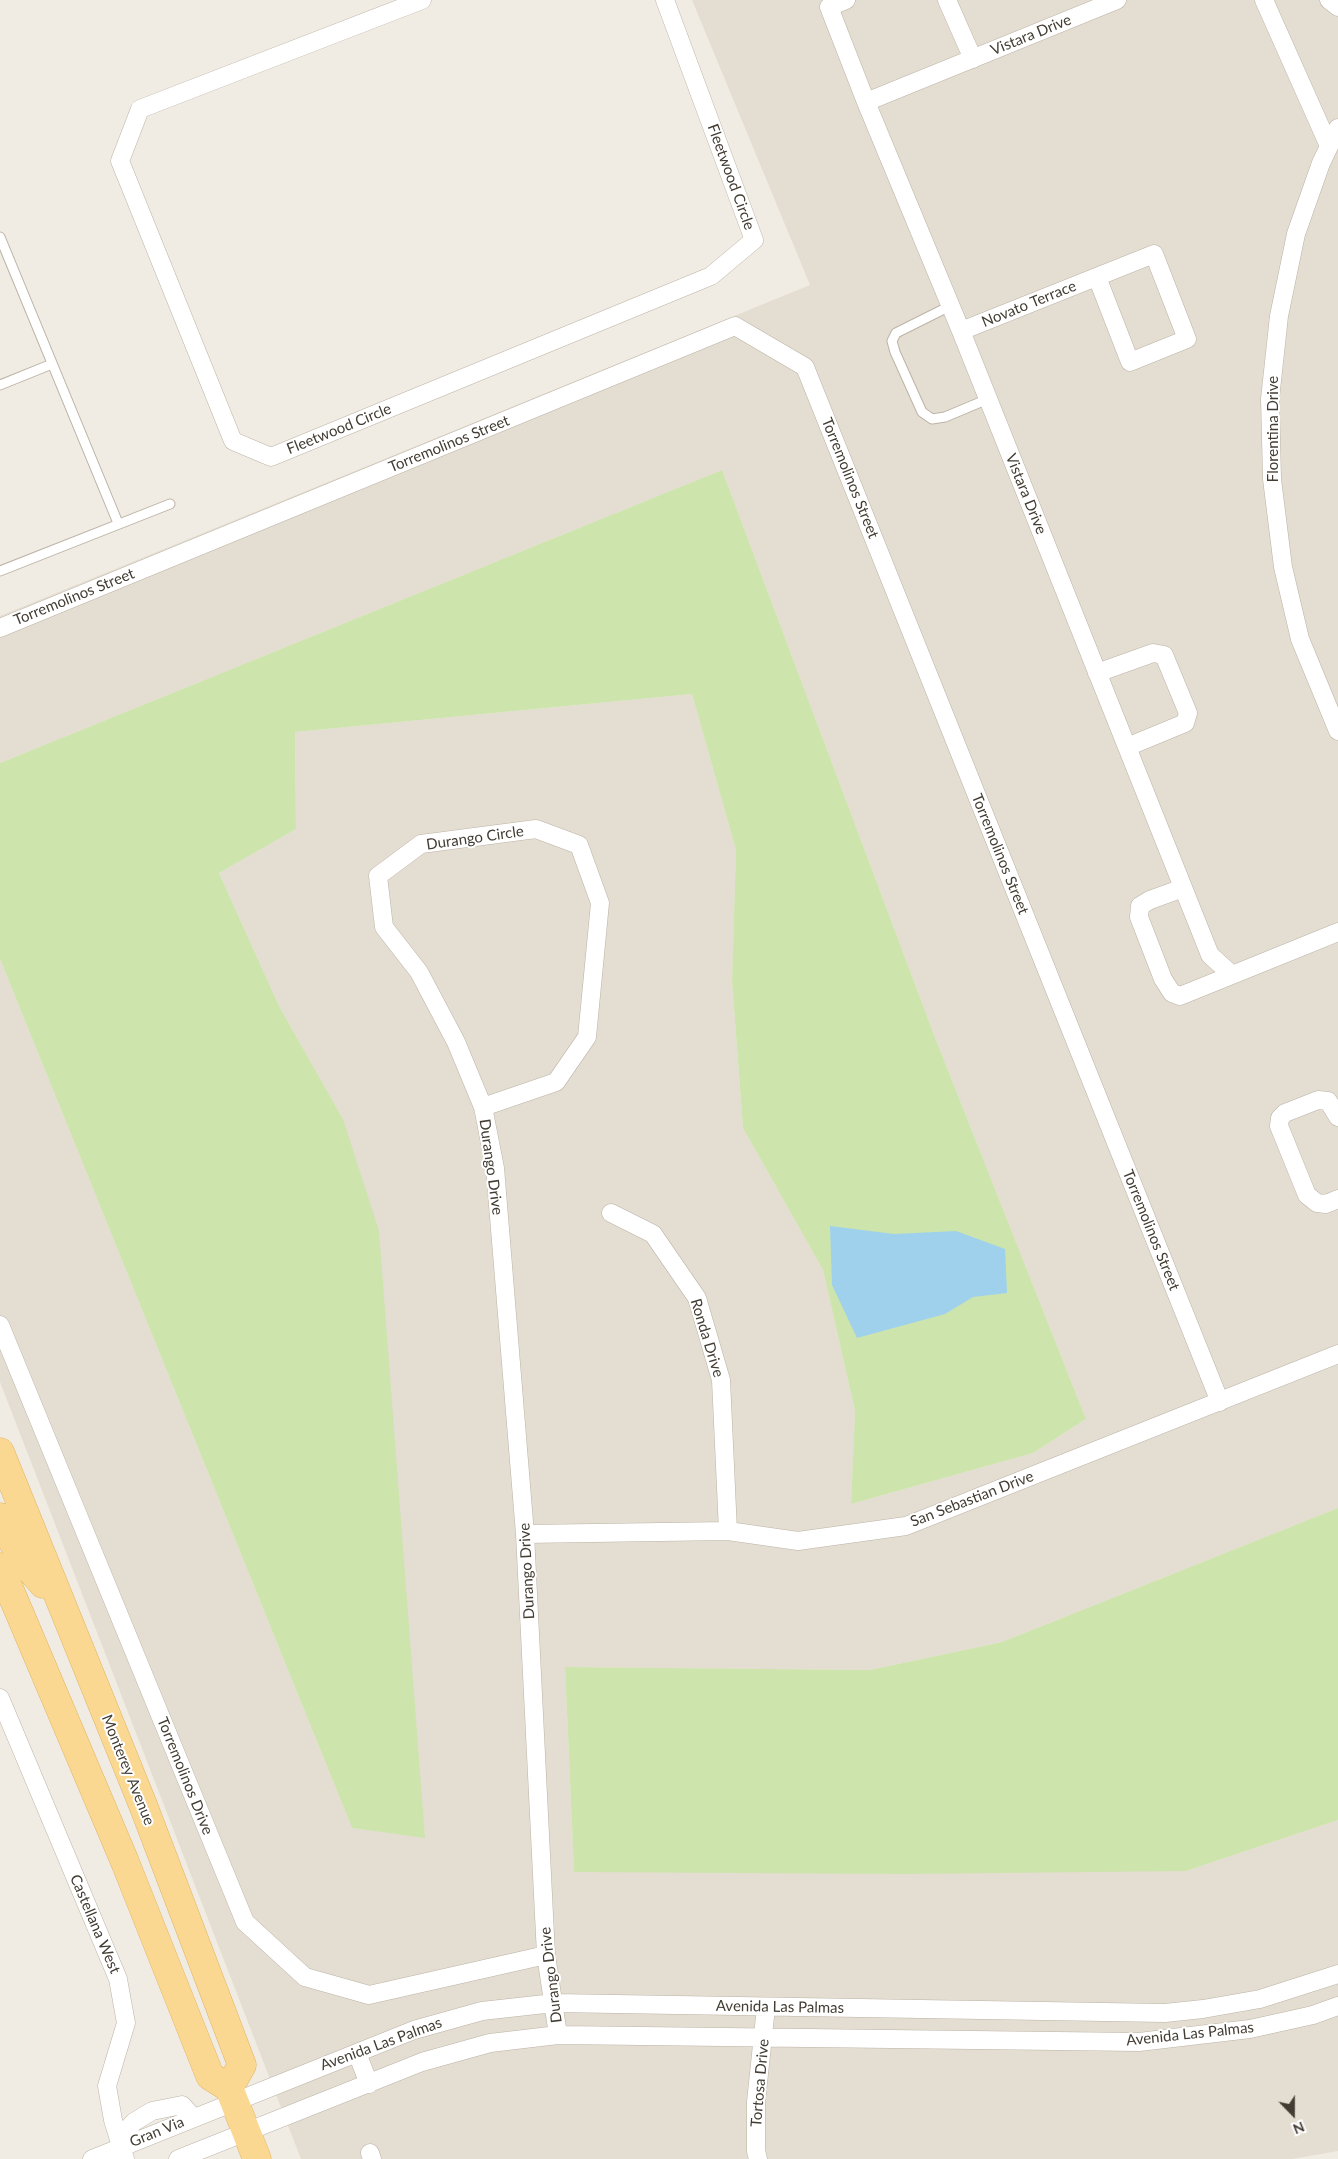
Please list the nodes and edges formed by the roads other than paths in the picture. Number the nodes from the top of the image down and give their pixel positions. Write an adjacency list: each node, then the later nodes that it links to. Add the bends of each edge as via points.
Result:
1 (422, 0): 2 (street, Fleetwood Circle, via 140,109 120,161 233,441 271,457 711,276 754,240)
2 (666, 0)
3 (846, 0): 10 (street, Vistara Drive, via 829,7)
4 (947, 0): 9 (street, Vistara Drive)
5 (1117, 0): 9 (street, Vistara Drive)
6 (1264, 0): 12 (street)
7 (1329, 0): 8 (street)
8 (1338, 6)
9 (973, 59): 10 (street, Vistara Drive)
10 (866, 102): 15 (street, Vistara Drive)
11 (1338, 128): 12 (street, Florentina Drive)
12 (1329, 146): 25 (street, Florentina Drive, via 1296,234 1278,316 1270,409 1272,479 1283,567 1300,639)
13 (0, 237): 17 (lane)
14 (1096, 277): 14 (street, Novato Terrace, via 1154,254 1187,339 1130,362); 16 (street, Novato Terrace)
15 (950, 306): 16 (street, Vistara Drive); 19 (lane, via 896,333 892,341 895,352 922,412 932,419)
16 (960, 331): 19 (street, Vistara Drive)
17 (52, 364): 18 (lane); 21 (lane)
18 (0, 385)
19 (988, 399): 24 (street, Vistara Drive)
20 (170, 504): 21 (lane)
21 (118, 523): 22 (lane)
22 (0, 571)
23 (0, 628): 36 (street, Torremolinos Street, via 735,326 805,367)
24 (1097, 673): 26 (street, Vistara Drive); 26 (street, via 1153,653 1164,655 1188,713 1185,723)
25 (1338, 731)
26 (1127, 747): 27 (street, Vistara Drive)
27 (1183, 888): 29 (street, Vistara Drive, via 1210,954); 29 (street, via 1140,906 1139,917 1163,979 1172,992 1180,996)
28 (1338, 932): 29 (street)
29 (1232, 975)
30 (483, 1107): 30 (street, Durango Circle, via 556,1082 587,1037 600,903 579,845 536,829 420,844 378,876 384,927 419,972 456,1042); 40 (street, Durango Drive, via 495,1168)
31 (1338, 1117): 32 (street, via 1328,1101 1318,1100 1285,1113 1279,1126 1307,1194 1316,1203 1326,1204)
32 (1338, 1199)
33 (611, 1213): 39 (street, Ronda Drive, via 654,1234 697,1298 721,1380)
34 (0, 1325): 44 (street, Torremolinos Drive, via 245,1922 305,1977 369,1995)
35 (1338, 1354): 36 (street, San Sebastian Drive)
36 (1220, 1402): 39 (street, San Sebastian Drive, via 906,1526 798,1541)
37 (0, 1452): 42 (main road, Monterey Avenue)
38 (0, 1517): 42 (main road, via 22,1560)
39 (728, 1531): 40 (street, San Sebastian Drive)
40 (525, 1534): 44 (street, Durango Drive)
41 (0, 1567): 53 (main road, via 125,1862 210,2076)
42 (61, 1604): 53 (main road, Monterey Avenue, via 143,1806 242,2065)
43 (0, 1698): 55 (street, Castellana West, via 118,1979 126,2023 107,2086)
44 (546, 1955): 46 (street, Durango Drive)
45 (1338, 1974): 48 (street, Avenida Las Palmas, via 1260,1999 1166,2013)
46 (554, 2003): 48 (street, Avenida Las Palmas); 49 (street, Durango Drive); 51 (street, Avenida Las Palmas, via 482,2011 444,2020)
47 (1338, 2006): 50 (street, Avenida Las Palmas, via 1250,2030 1139,2042)
48 (766, 2007): 50 (street, Tortosa Drive)
49 (558, 2035): 50 (street, Avenida Las Palmas); 52 (street, Avenida Las Palmas, via 490,2043 452,2052)
50 (764, 2038): 60 (street, Tortosa Drive, via 756,2102)
51 (357, 2053): 52 (street); 53 (street, Avenida Las Palmas)
52 (369, 2084): 54 (street, Avenida Las Palmas)
53 (231, 2095): 54 (main road); 55 (street, Gran Via)
54 (246, 2133): 56 (street); 59 (main road)
55 (123, 2153): 57 (street, Gran Via)
56 (198, 2155): 58 (street)
57 (92, 2159)
58 (178, 2159)
59 (256, 2159)
60 (758, 2159)

